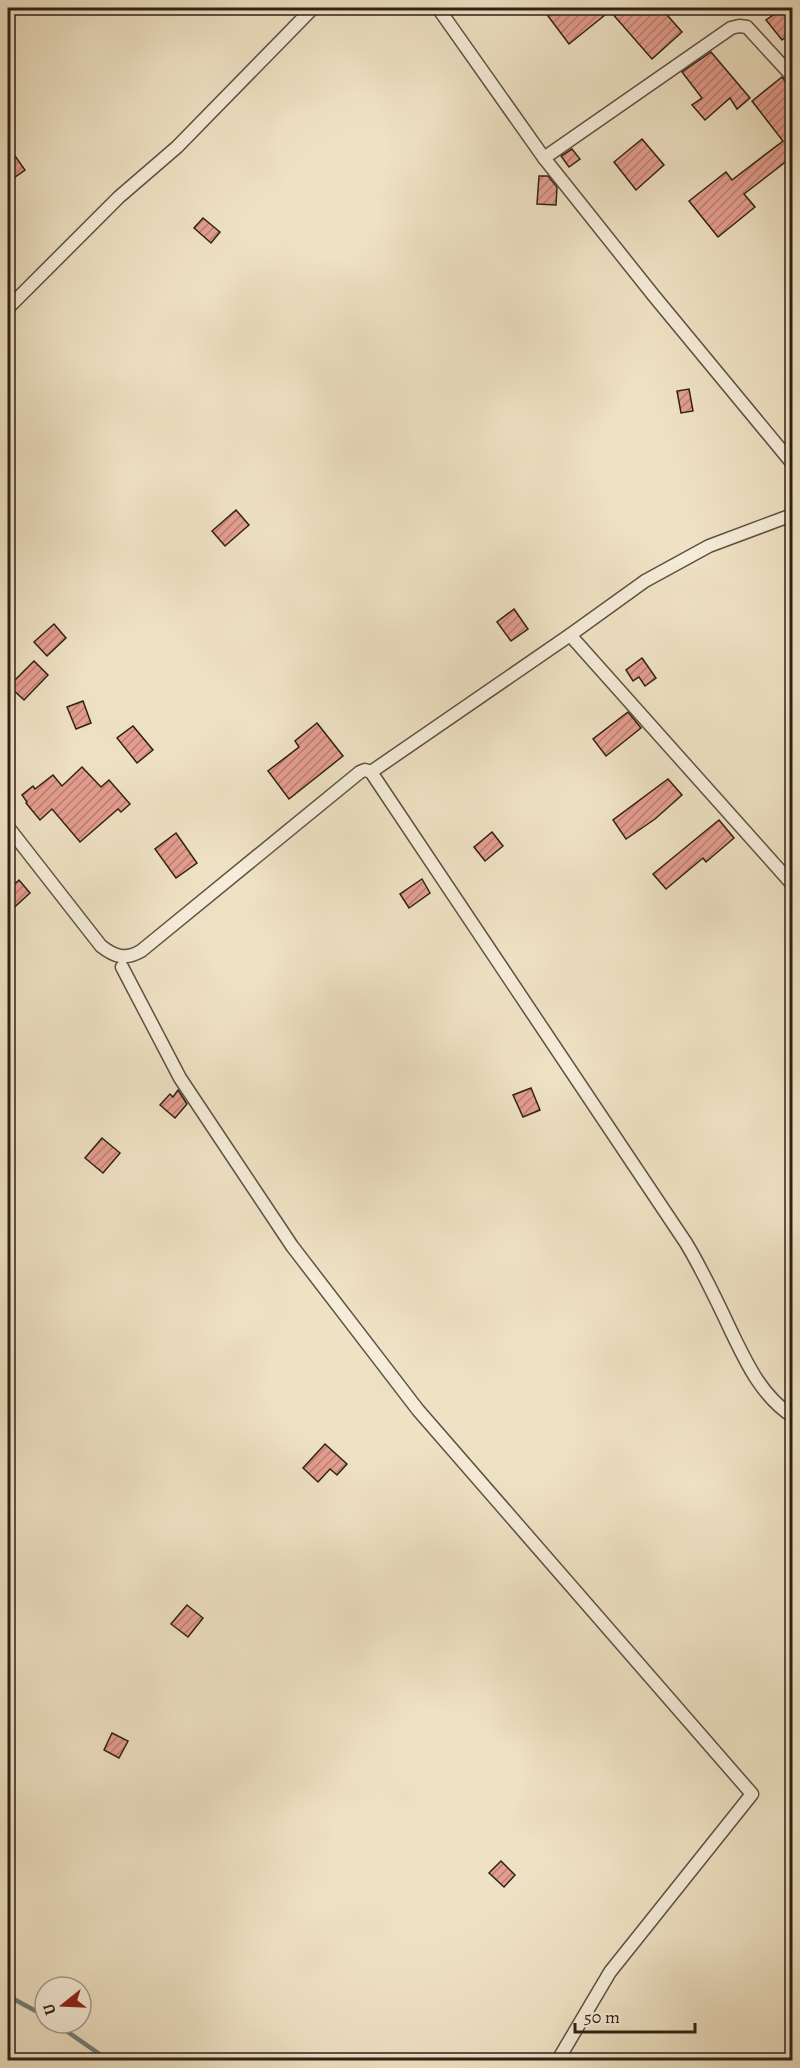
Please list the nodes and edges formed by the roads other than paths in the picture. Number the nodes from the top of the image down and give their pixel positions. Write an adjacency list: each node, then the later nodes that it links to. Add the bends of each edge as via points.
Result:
1 (313, 8): 5 (street, via 177,147 119,197)
2 (438, 8): 4 (street)
3 (792, 76): 4 (street, via 747,27 731,28)
4 (544, 158): 6 (street)
5 (8, 309)
6 (792, 463)
7 (792, 515): 8 (street, via 709,546 645,581)
8 (570, 635): 9 (street); 11 (street)
9 (371, 772): 10 (street, via 360,772 141,951 123,958 101,946); 13 (street, via 686,1243 756,1379 771,1400)
10 (8, 827)
11 (792, 884)
12 (122, 967): 14 (street, via 180,1078 292,1246 418,1410 752,1794 610,1972)
13 (792, 1416)
14 (558, 2061)

